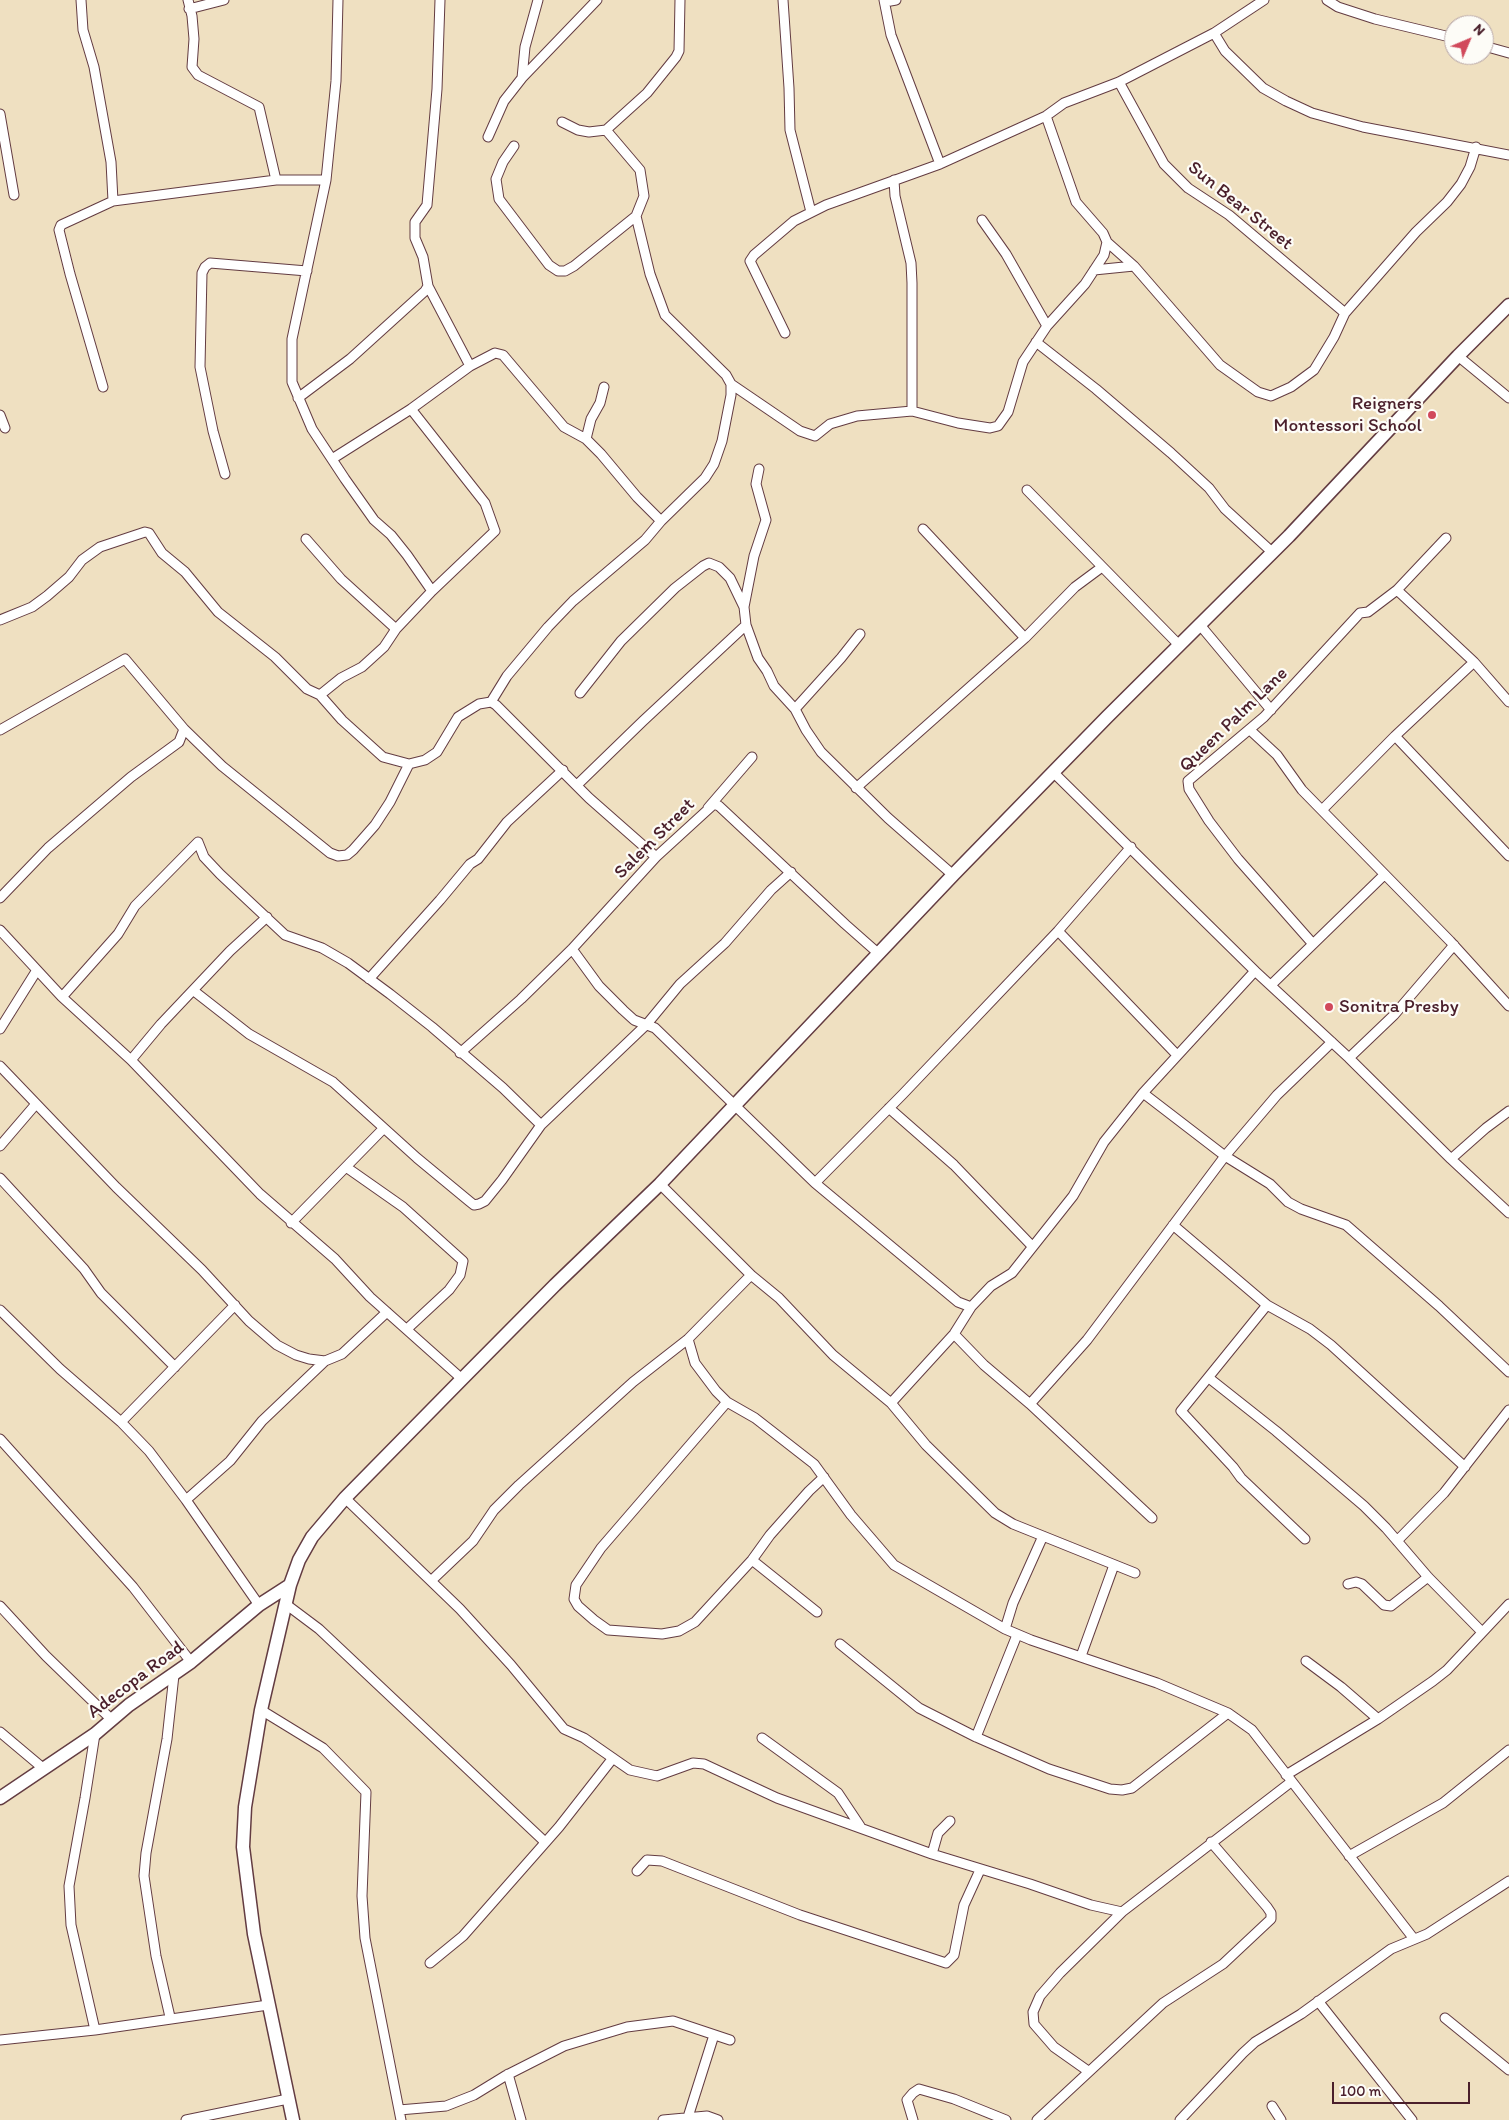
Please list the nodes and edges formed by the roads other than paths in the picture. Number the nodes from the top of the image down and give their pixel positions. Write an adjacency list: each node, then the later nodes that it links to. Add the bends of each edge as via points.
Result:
1 (81, 0): 33 (street, via 84,30 111,162)
2 (224, 0): 13 (street)
3 (338, 0): 30 (street, via 336,81)
4 (440, 0): 41 (street, via 437,89 427,205 415,222 415,238 423,257)
5 (538, 0): 18 (street)
6 (597, 0): 18 (street)
7 (680, 0): 23 (street, via 679,51 676,57 647,93)
8 (782, 0): 34 (street, via 790,130)
9 (896, 0): 12 (street)
10 (1264, 0): 14 (street)
11 (1327, 0): 15 (street, via 1375,20)
12 (884, 1): 28 (street, via 891,35)
13 (188, 5): 29 (street, via 194,39 192,67 198,75 259,107)
14 (1214, 33): 19 (street); 26 (street, via 1225,51 1263,88 1312,113 1363,127)
15 (1444, 36)
16 (1494, 49): 17 (street)
17 (1509, 53)
18 (522, 78): 24 (street, via 504,101)
19 (1119, 82): 21 (street, via 1064,103); 43 (street, Sun Bear Street, via 1164,164 1188,188 1229,215)
20 (0, 114): 32 (street)
21 (1046, 116): 28 (street); 37 (street, via 1076,202)
22 (562, 122): 23 (street, via 578,130)
23 (606, 130): 35 (street, via 640,170 644,196)
24 (488, 137)
25 (514, 146): 35 (street, via 502,162 496,180 499,199 549,265 558,271 574,266)
26 (1476, 148): 27 (street); 43 (street, via 1470,167 1447,202 1416,232)
27 (1509, 155)
28 (940, 164): 31 (street)
29 (276, 180): 30 (street); 33 (street)
30 (326, 180): 40 (street)
31 (894, 180): 34 (street); 55 (street, via 894,196 911,263)
32 (14, 194)
33 (113, 201): 51 (street, via 66,222 59,230)
34 (811, 212): 45 (street, via 794,220 750,261)
35 (636, 216): 49 (street, via 650,274 665,316 726,375)
36 (982, 220): 44 (street, via 1006,254)
37 (1107, 242): 38 (street); 39 (street, via 1104,256)
38 (1134, 266): 39 (street); 43 (street, via 1220,365 1258,392 1271,396 1291,388 1314,370)
39 (1094, 270): 44 (street)
40 (306, 271): 52 (street, via 292,339 292,382); 61 (street, via 210,263 202,273 200,367)
41 (428, 286): 48 (street); 52 (street, via 350,359)
42 (1509, 305): 47 (street)
43 (1345, 313)
44 (1047, 326): 46 (street)
45 (785, 333)
46 (1036, 342): 55 (street, via 1023,362 1008,412 998,426 990,428 958,423); 67 (street, via 1171,453)
47 (1458, 356): 53 (street); 67 (street)
48 (470, 366): 54 (street); 58 (street, via 495,353 504,355 564,428)
49 (731, 384): 55 (street, via 800,431 815,436 830,424 857,416); 63 (street, via 722,441 711,471)
50 (604, 387): 58 (street)
51 (103, 388)
52 (298, 398): 59 (street, via 312,429)
53 (1509, 398)
54 (411, 410): 59 (street); 70 (street, via 484,503 495,531)
55 (912, 411)
56 (0, 415): 57 (street)
57 (5, 428)
58 (586, 439): 63 (street)
59 (332, 459): 70 (street, via 374,520 396,542)
60 (759, 469): 71 (street, via 756,484 766,520 754,556)
61 (225, 474)
62 (1027, 490): 68 (street)
63 (661, 521): 82 (street, via 645,540 573,601 548,627 507,676)
64 (923, 529): 77 (street)
65 (306, 538): 75 (street, via 340,579)
66 (1446, 538): 69 (street, Queen Palm Lane)
67 (1272, 552): 74 (street)
68 (1102, 567): 77 (street, via 1074,587); 78 (street)
69 (1397, 590): 79 (street); 85 (street, Queen Palm Lane, via 1368,612 1360,613)
70 (432, 591): 75 (street)
71 (744, 607): 73 (street); 80 (street, via 730,578 719,567 709,563 703,566 675,588 621,641)
72 (0, 620): 81 (street, via 32,607 100,547 145,532 162,553 185,572 218,612 275,657 308,689)
73 (746, 625): 84 (street, via 758,658 774,686); 94 (street)
74 (1200, 625): 78 (street); 85 (street)
75 (396, 629): 81 (street, via 384,647 362,667)
76 (860, 634): 84 (street)
77 (1025, 638): 95 (street)
78 (1179, 645): 93 (street)
79 (1474, 662): 83 (street); 89 (street)
80 (580, 693)
81 (320, 694): 91 (street, via 342,720 383,757)
82 (491, 702): 91 (street, via 479,704 458,717 437,752 425,760); 92 (street)
83 (1509, 702)
84 (795, 709): 95 (street, via 821,752)
85 (1271, 710): 88 (street, Queen Palm Lane)
86 (184, 729): 87 (street, via 125,659); 91 (street, via 222,766 330,853 338,856 353,850 375,825); 104 (street, via 179,742 131,777 48,848)
87 (0, 730)
88 (1250, 730): 97 (street, via 1276,755 1302,790); 108 (street, Queen Palm Lane, via 1194,775 1188,782 1189,789 1238,859)
89 (1395, 736): 97 (street); 99 (street)
90 (752, 757): 96 (street)
91 (409, 764)
92 (563, 770): 94 (street); 114 (street, via 507,822 478,859 470,864)
93 (1053, 772): 98 (street); 102 (street)
94 (578, 785): 100 (street)
95 (856, 788): 102 (street)
96 (708, 808): 100 (street, Salem Street); 101 (street, Salem Street, via 714,804 719,806)
97 (1323, 809): 103 (street)
98 (1131, 847): 107 (street); 113 (street)
99 (1509, 856)
100 (656, 857): 110 (street, Salem Street)
101 (792, 872): 111 (street, Salem Street); 120 (street, via 725,943 680,984)
102 (953, 875): 111 (street)
103 (1384, 875): 108 (street); 109 (street)
104 (0, 898)
105 (267, 918): 114 (street, via 285,935 322,948); 116 (street, via 230,951); 117 (street, via 204,858 198,842 135,906 118,934)
106 (0, 930): 112 (street)
107 (1058, 931): 124 (street); 131 (street)
108 (1313, 944): 115 (street)
109 (1454, 945): 118 (street); 125 (street, via 1394,1015)
110 (572, 949): 120 (street, via 611,999 634,1020); 123 (street, Salem Street)
111 (879, 954): 130 (street)
112 (37, 970): 117 (street); 119 (street)
113 (1255, 971): 115 (street); 124 (street)
114 (369, 979): 123 (street, via 432,1027)
115 (1271, 985): 122 (street)
116 (194, 991): 126 (street); 134 (street, via 249,1034 332,1082)
117 (62, 997): 126 (street)
118 (1509, 1006)
119 (3, 1019): 121 (street)
120 (647, 1024): 130 (street, via 672,1043); 133 (street)
121 (0, 1029)
122 (1332, 1042): 125 (street); 136 (street, via 1277,1095)
123 (460, 1053): 133 (street)
124 (1177, 1055): 128 (street)
125 (1349, 1058): 137 (street)
126 (131, 1060): 143 (street, via 227,1161)
127 (0, 1066): 129 (street)
128 (1142, 1093): 136 (street); 145 (street, via 1104,1142 1073,1196)
129 (36, 1104): 135 (street); 147 (street)
130 (735, 1106): 140 (street); 141 (street)
131 (889, 1108): 140 (street); 145 (street, via 954,1165)
132 (1509, 1111): 137 (street)
133 (541, 1125): 134 (street, via 485,1201 474,1205)
134 (383, 1129): 138 (street)
135 (0, 1146)
136 (1225, 1156): 144 (street); 157 (street, via 1270,1184 1288,1202 1346,1225)
137 (1451, 1159): 142 (street)
138 (346, 1167): 143 (street); 152 (street, via 403,1207 463,1261 460,1275 448,1290)
139 (0, 1178): 156 (street, via 84,1269 101,1293)
140 (815, 1183): 149 (street, via 958,1302)
141 (660, 1184): 146 (street); 159 (street)
142 (1509, 1213)
143 (292, 1223): 151 (street)
144 (1172, 1225): 148 (street); 162 (street, via 1087,1340)
145 (1032, 1246): 149 (street, via 1012,1273 991,1286)
146 (751, 1275): 154 (street); 161 (street, via 780,1298 833,1355)
147 (235, 1305): 155 (street, via 277,1345 309,1359); 156 (street)
148 (1267, 1305): 158 (street); 166 (street, via 1331,1345)
149 (971, 1307): 153 (street)
150 (0, 1310): 164 (street, via 60,1369)
151 (387, 1312): 152 (street); 155 (street, via 342,1354)
152 (407, 1329): 159 (street)
153 (954, 1334): 161 (street); 162 (street, via 984,1366)
154 (688, 1339): 160 (street, via 695,1363); 178 (street, via 633,1382 519,1485 494,1510 473,1541)
155 (325, 1361): 169 (street, via 262,1422 230,1461)
156 (175, 1367): 164 (street)
157 (1509, 1372)
158 (1209, 1378): 172 (street, via 1181,1411 1241,1478); 173 (street, via 1321,1468)
159 (462, 1379): 168 (street)
160 (728, 1402): 167 (street, via 796,1449); 174 (street, via 601,1548 576,1585 574,1598 578,1606 608,1630 662,1634 679,1631 695,1622)
161 (890, 1403): 171 (street, via 926,1445 995,1513)
162 (1030, 1404): 170 (street)
163 (1509, 1410): 166 (street)
164 (121, 1422): 169 (street)
165 (0, 1440): 192 (street, via 133,1587)
166 (1464, 1467): 173 (street, via 1444,1493)
167 (824, 1477): 174 (street, via 770,1535); 186 (street, via 894,1566)
168 (345, 1498): 178 (street); 180 (street, via 312,1537)
169 (186, 1500): 182 (street)
170 (1152, 1518)
171 (1043, 1536): 175 (street); 186 (street, via 1012,1603)
172 (1305, 1539)
173 (1397, 1541): 177 (street)
174 (752, 1560): 185 (street)
175 (1114, 1565): 176 (street); 190 (street)
176 (1135, 1573)
177 (1428, 1577): 179 (street, via 1391,1606 1384,1604 1362,1584); 187 (street)
178 (432, 1580): 203 (street, via 511,1665 564,1729)
179 (1348, 1584)
180 (290, 1585): 182 (street, Adecopa Road); 183 (street)
181 (1509, 1604): 187 (street)
182 (258, 1605): 192 (street, Adecopa Road)
183 (287, 1605): 194 (street); 209 (street, via 319,1629)
184 (0, 1606): 196 (street)
185 (817, 1612)
186 (1005, 1629): 188 (street)
187 (1482, 1632): 197 (street, via 1447,1670)
188 (1017, 1634): 190 (street); 200 (street)
189 (840, 1644): 200 (street, via 919,1708)
190 (1081, 1656): 195 (street)
191 (1306, 1661): 197 (street)
192 (191, 1662): 193 (street, Adecopa Road)
193 (174, 1675): 196 (street, Adecopa Road); 221 (street, via 168,1739 144,1876 156,1956)
194 (261, 1710): 220 (street, via 243,1847 254,1934); 232 (street, via 323,1748 366,1792 362,1896 365,1938)
195 (1228, 1713): 200 (street, via 1132,1788 1122,1790 1049,1769); 205 (street, via 1252,1730)
196 (111, 1719): 199 (street, Adecopa Road)
197 (1378, 1719): 205 (street)
198 (0, 1732): 204 (street)
199 (95, 1734): 204 (street, Adecopa Road); 223 (street, via 69,1886 71,1924)
200 (976, 1737)
201 (762, 1738): 208 (street, via 838,1793)
202 (1509, 1750): 212 (street, via 1443,1803)
203 (613, 1758): 208 (street, via 630,1770 657,1776 694,1763 704,1764 777,1798); 209 (street)
204 (44, 1769): 206 (street, Adecopa Road)
205 (1289, 1778): 210 (street); 212 (street)
206 (0, 1798)
207 (950, 1821): 211 (street, via 938,1833)
208 (860, 1827): 211 (street)
209 (545, 1842): 218 (street, via 463,1936)
210 (1211, 1842): 216 (street); 228 (street, via 1267,1907 1271,1919 1223,1964 1163,2003)
211 (932, 1854): 213 (street)
212 (1349, 1856): 217 (street)
213 (980, 1870): 214 (street, via 964,1905 954,1955 946,1963 800,1915 662,1861 648,1860); 216 (street)
214 (636, 1871)
215 (1509, 1881): 217 (street)
216 (1122, 1912): 228 (street, via 1060,1973 1040,1996 1033,2012 1034,2024 1054,2047)
217 (1414, 1940): 219 (street, via 1391,1949)
218 (430, 1963)
219 (1318, 2001): 243 (street, via 1243,2053); 245 (street)
220 (268, 2005): 221 (street); 230 (street)
221 (170, 2017): 223 (street)
222 (1444, 2018): 227 (street)
223 (94, 2030): 225 (street)
224 (714, 2035): 226 (street); 229 (street, via 673,2021 627,2027 564,2046); 233 (street)
225 (0, 2040)
226 (730, 2040)
227 (1509, 2070)
228 (1088, 2071): 242 (street)
229 (508, 2074): 232 (street, via 474,2095 446,2106); 237 (street)
230 (288, 2099): 234 (street); 235 (street)
231 (1272, 2106): 244 (street)
232 (399, 2110): 236 (street)
233 (688, 2117): 238 (street); 239 (street, via 706,2116)
234 (186, 2120)
235 (293, 2120)
236 (401, 2120)
237 (521, 2120)
238 (666, 2120)
239 (718, 2120)
240 (913, 2120): 241 (street, via 907,2100 919,2089)
241 (1006, 2120)
242 (1037, 2120)
243 (1180, 2120)
244 (1281, 2120)
245 (1412, 2120)

